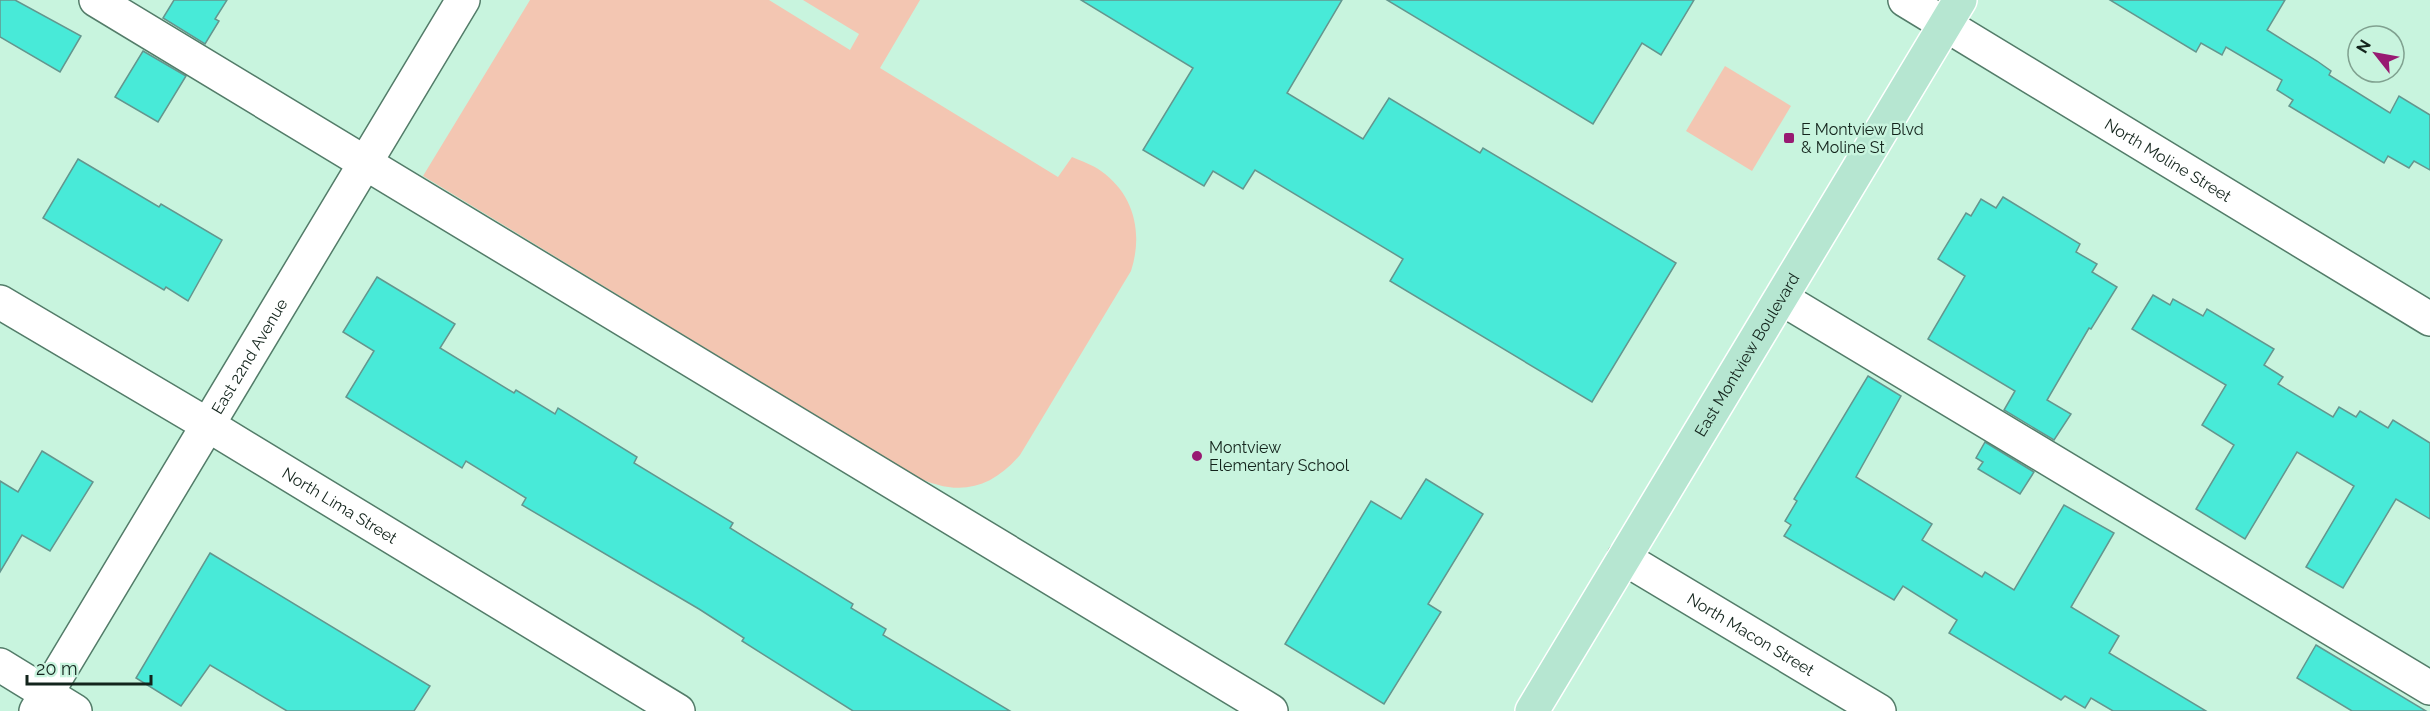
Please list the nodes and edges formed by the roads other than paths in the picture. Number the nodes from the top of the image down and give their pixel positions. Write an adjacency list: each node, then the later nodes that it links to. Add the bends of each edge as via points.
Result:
1 (96, 0): 5 (street)
2 (463, 0): 5 (street, East 22nd Avenue)
3 (1905, 0): 4 (street, North Moline Street)
4 (1952, 12): 6 (main road, East Montview Boulevard); 8 (street, North Moline Street)
5 (366, 162): 9 (street, East 22nd Avenue); 16 (street)
6 (1781, 298): 10 (main road, East Montview Boulevard); 12 (street)
7 (0, 302): 9 (street, North Lima Street)
8 (2430, 319)
9 (208, 425): 13 (street, East 22nd Avenue); 15 (street, North Lima Street)
10 (1624, 558): 17 (main road, East Montview Boulevard); 18 (street, North Macon Street)
11 (0, 665): 13 (street)
12 (2430, 688)
13 (41, 702): 14 (street)
14 (75, 711)
15 (678, 711)
16 (1271, 711)
17 (1532, 711)
18 (1879, 711)

